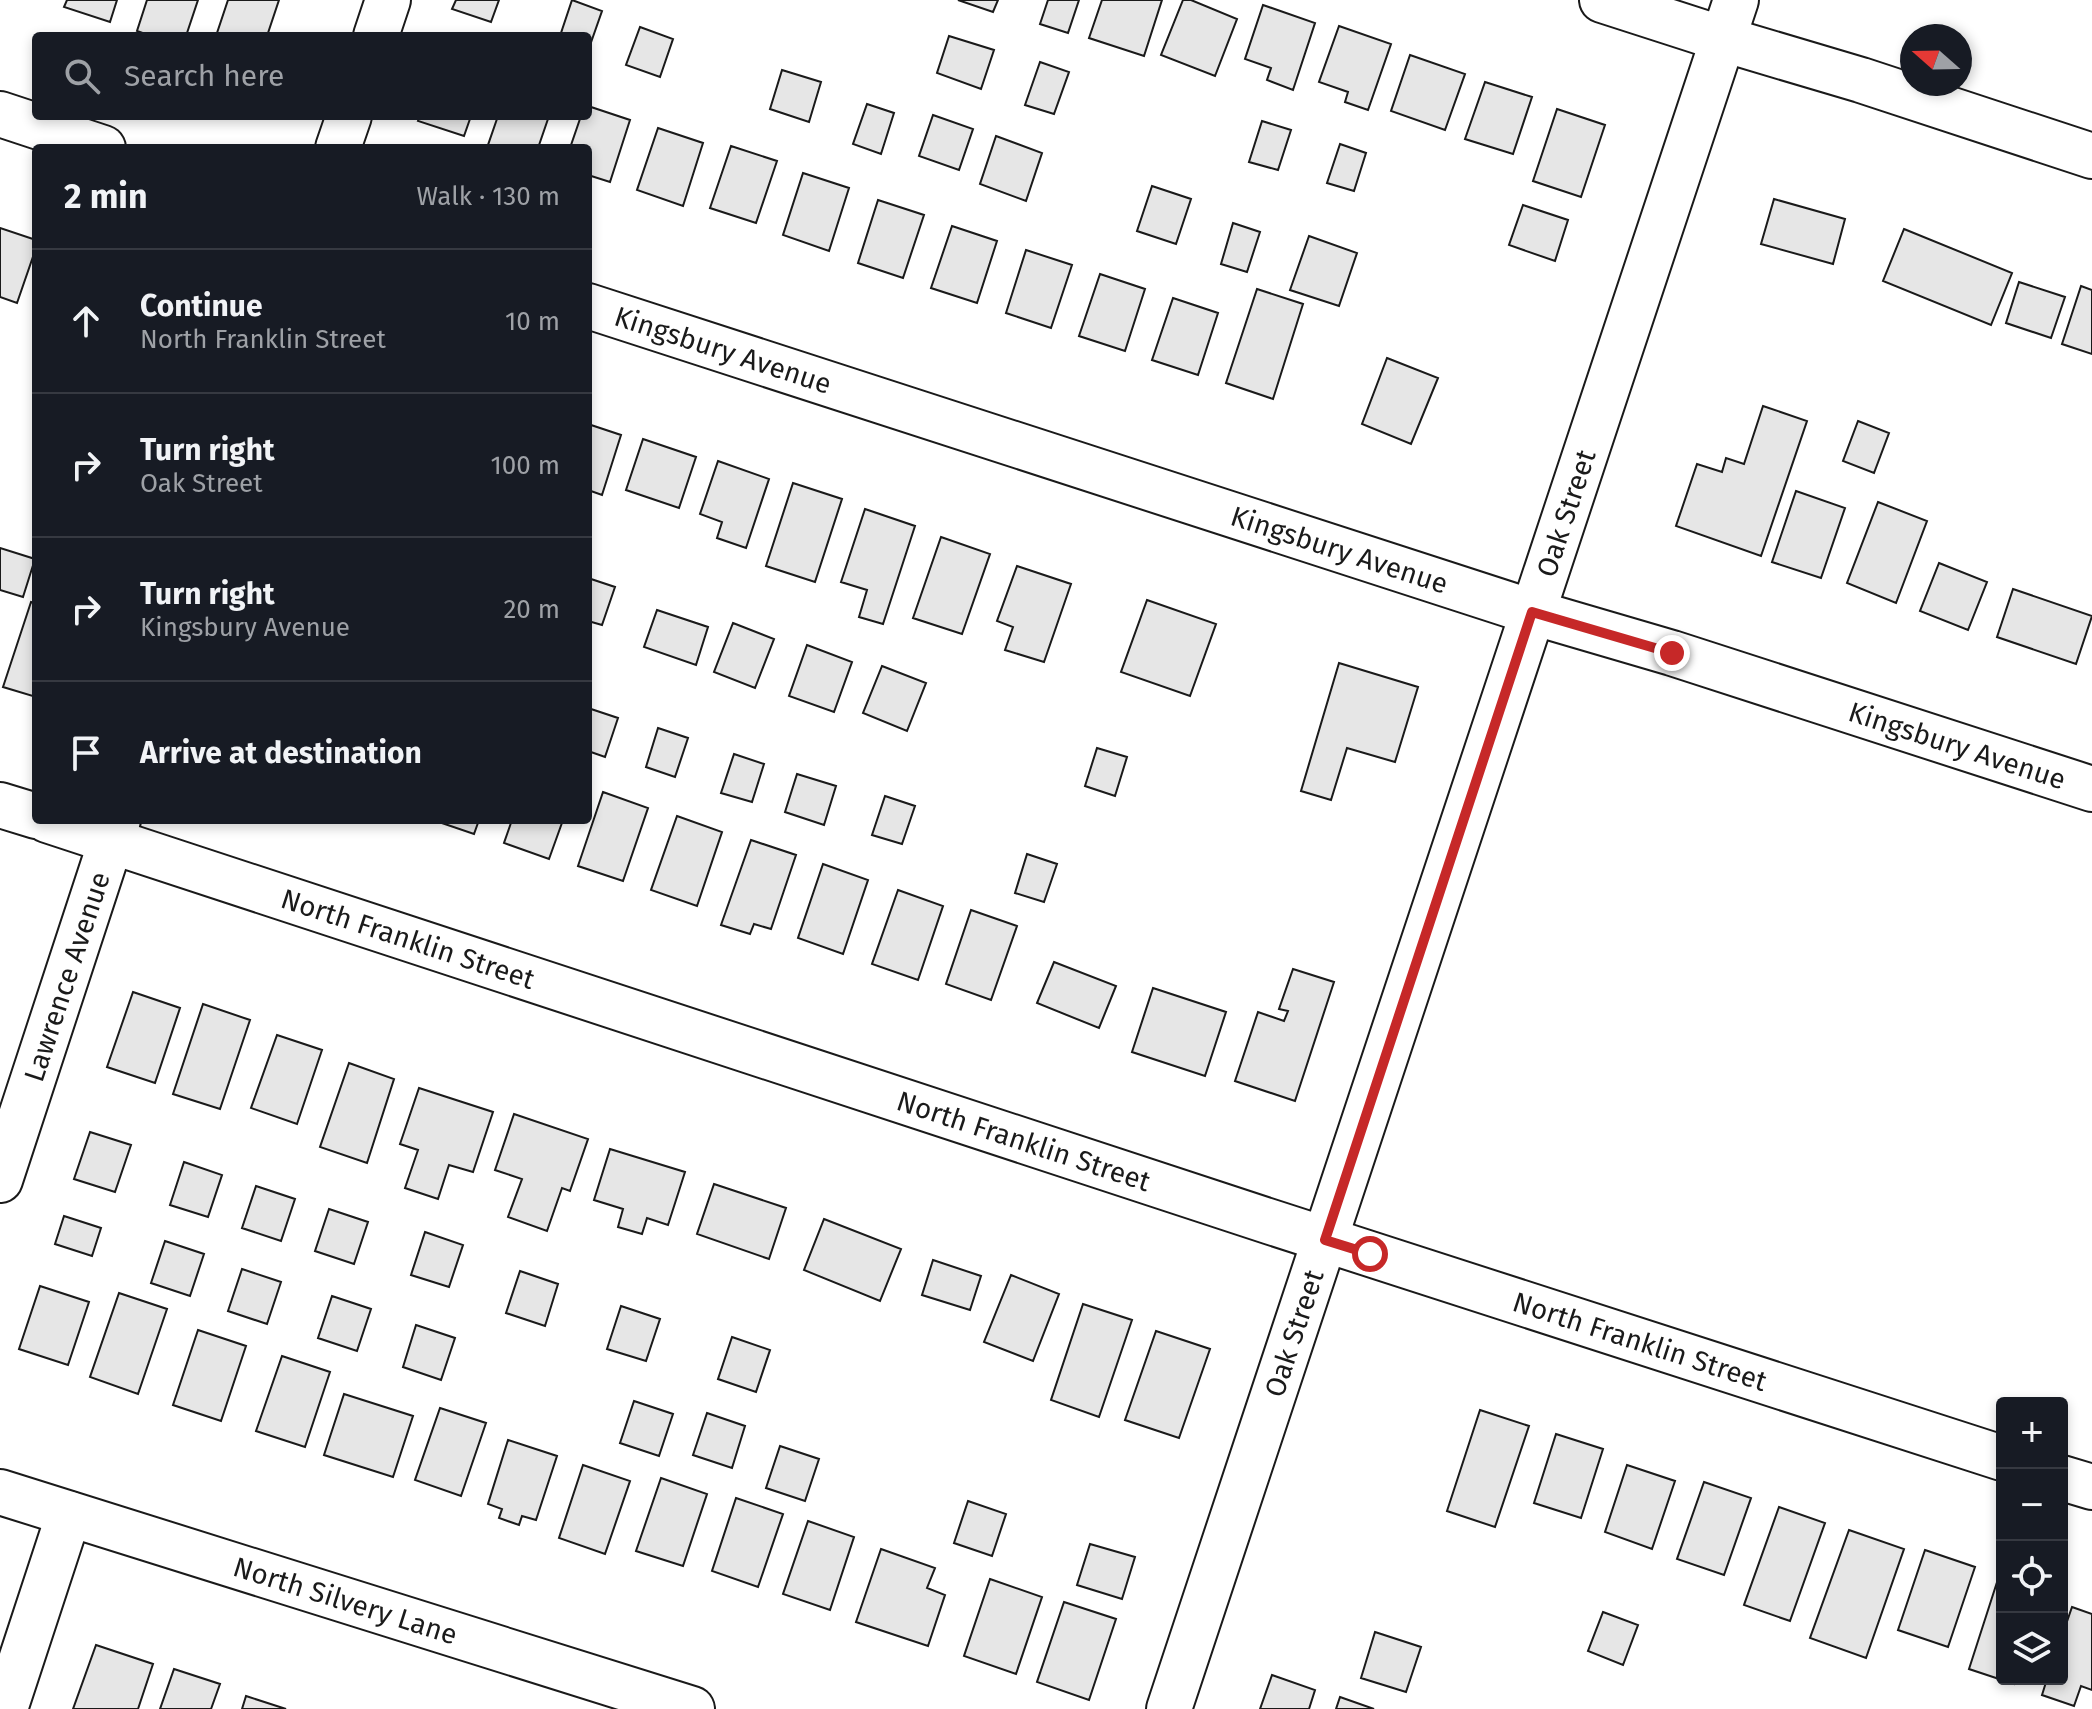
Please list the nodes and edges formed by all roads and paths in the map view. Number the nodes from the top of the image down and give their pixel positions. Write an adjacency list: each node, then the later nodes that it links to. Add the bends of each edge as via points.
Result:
1 (388, 0): 4 (street)
2 (1602, 0): 3 (street)
3 (1730, 20): 9 (street, via 1861,80); 11 (street, Oak Street)
4 (377, 32)
5 (0, 114): 7 (street)
6 (348, 120): 8 (street)
7 (91, 144)
8 (339, 144)
9 (2092, 156)
10 (592, 307): 11 (street, Kingsbury Avenue)
11 (1532, 612): 12 (street, Kingsbury Avenue); 18 (street, Oak Street)
12 (2092, 789)
13 (0, 805): 14 (street)
14 (32, 815)
15 (74, 824): 16 (street, North Franklin Street)
16 (114, 830): 17 (street, Lawrence Avenue); 18 (street, North Franklin Street)
17 (0, 1180)
18 (1325, 1240): 19 (street, North Franklin Street); 26 (street, Oak Street)
19 (1996, 1456)
20 (2068, 1480): 21 (street)
21 (2092, 1487)
22 (0, 1492): 23 (street, North Silvery Lane)
23 (69, 1514): 24 (street); 25 (street, North Silvery Lane)
24 (5, 1709)
25 (692, 1709)
26 (1169, 1709)

